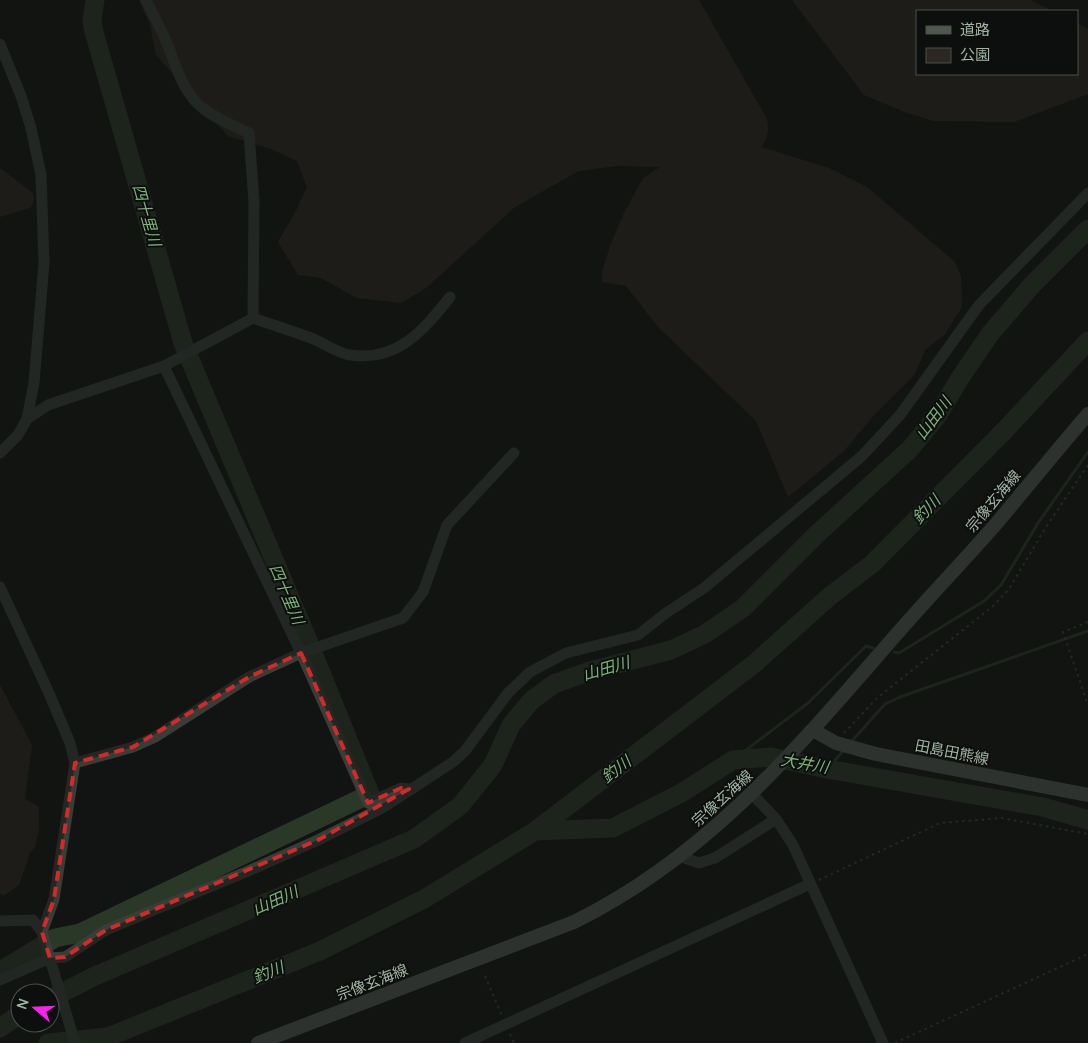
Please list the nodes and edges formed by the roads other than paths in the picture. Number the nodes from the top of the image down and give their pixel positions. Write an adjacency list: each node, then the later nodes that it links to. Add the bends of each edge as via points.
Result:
1 (146, 0): 5 (street, via 167,42 181,81 199,105 250,133 254,202)
2 (0, 44): 8 (street, via 21,96 41,175 44,263 34,383)
3 (1088, 193): 15 (street, via 979,305 900,415 862,456 704,588 638,635 566,652 530,672 508,693 465,751)
4 (450, 298): 5 (street, via 427,326 408,342 371,356 348,355)
5 (253, 318): 6 (street)
6 (164, 366): 8 (street, via 48,404); 12 (street)
7 (1088, 414): 13 (main road, 宗像玄海線, via 997,523)
8 (27, 419): 9 (street, via 18,435)
9 (0, 453)
10 (514, 453): 12 (street, via 447,525 423,592 403,618)
11 (0, 588): 14 (street, via 70,743)
12 (301, 654): 14 (street, via 249,677 148,740); 15 (street, via 368,803 401,788)
13 (813, 730): 16 (main road, 宗像玄海線); 17 (main road, 田島田熊線, via 842,745 876,754)
14 (75, 763): 22 (street, via 54,899)
15 (409, 789): 23 (street, via 384,807 318,840 106,930)
16 (752, 794): 18 (street); 19 (main road, 宗像玄海線)
17 (1088, 795)
18 (776, 820): 19 (street, via 715,858 699,863); 20 (street, via 793,845)
19 (679, 856): 26 (main road, 宗像玄海線, via 621,897 574,922)
20 (810, 884): 27 (street); 28 (street)
21 (0, 921): 22 (street, via 33,920)
22 (42, 932): 23 (street)
23 (52, 964): 24 (street); 25 (street)
24 (0, 980)
25 (75, 1043)
26 (258, 1043)
27 (465, 1043)
28 (884, 1043)

